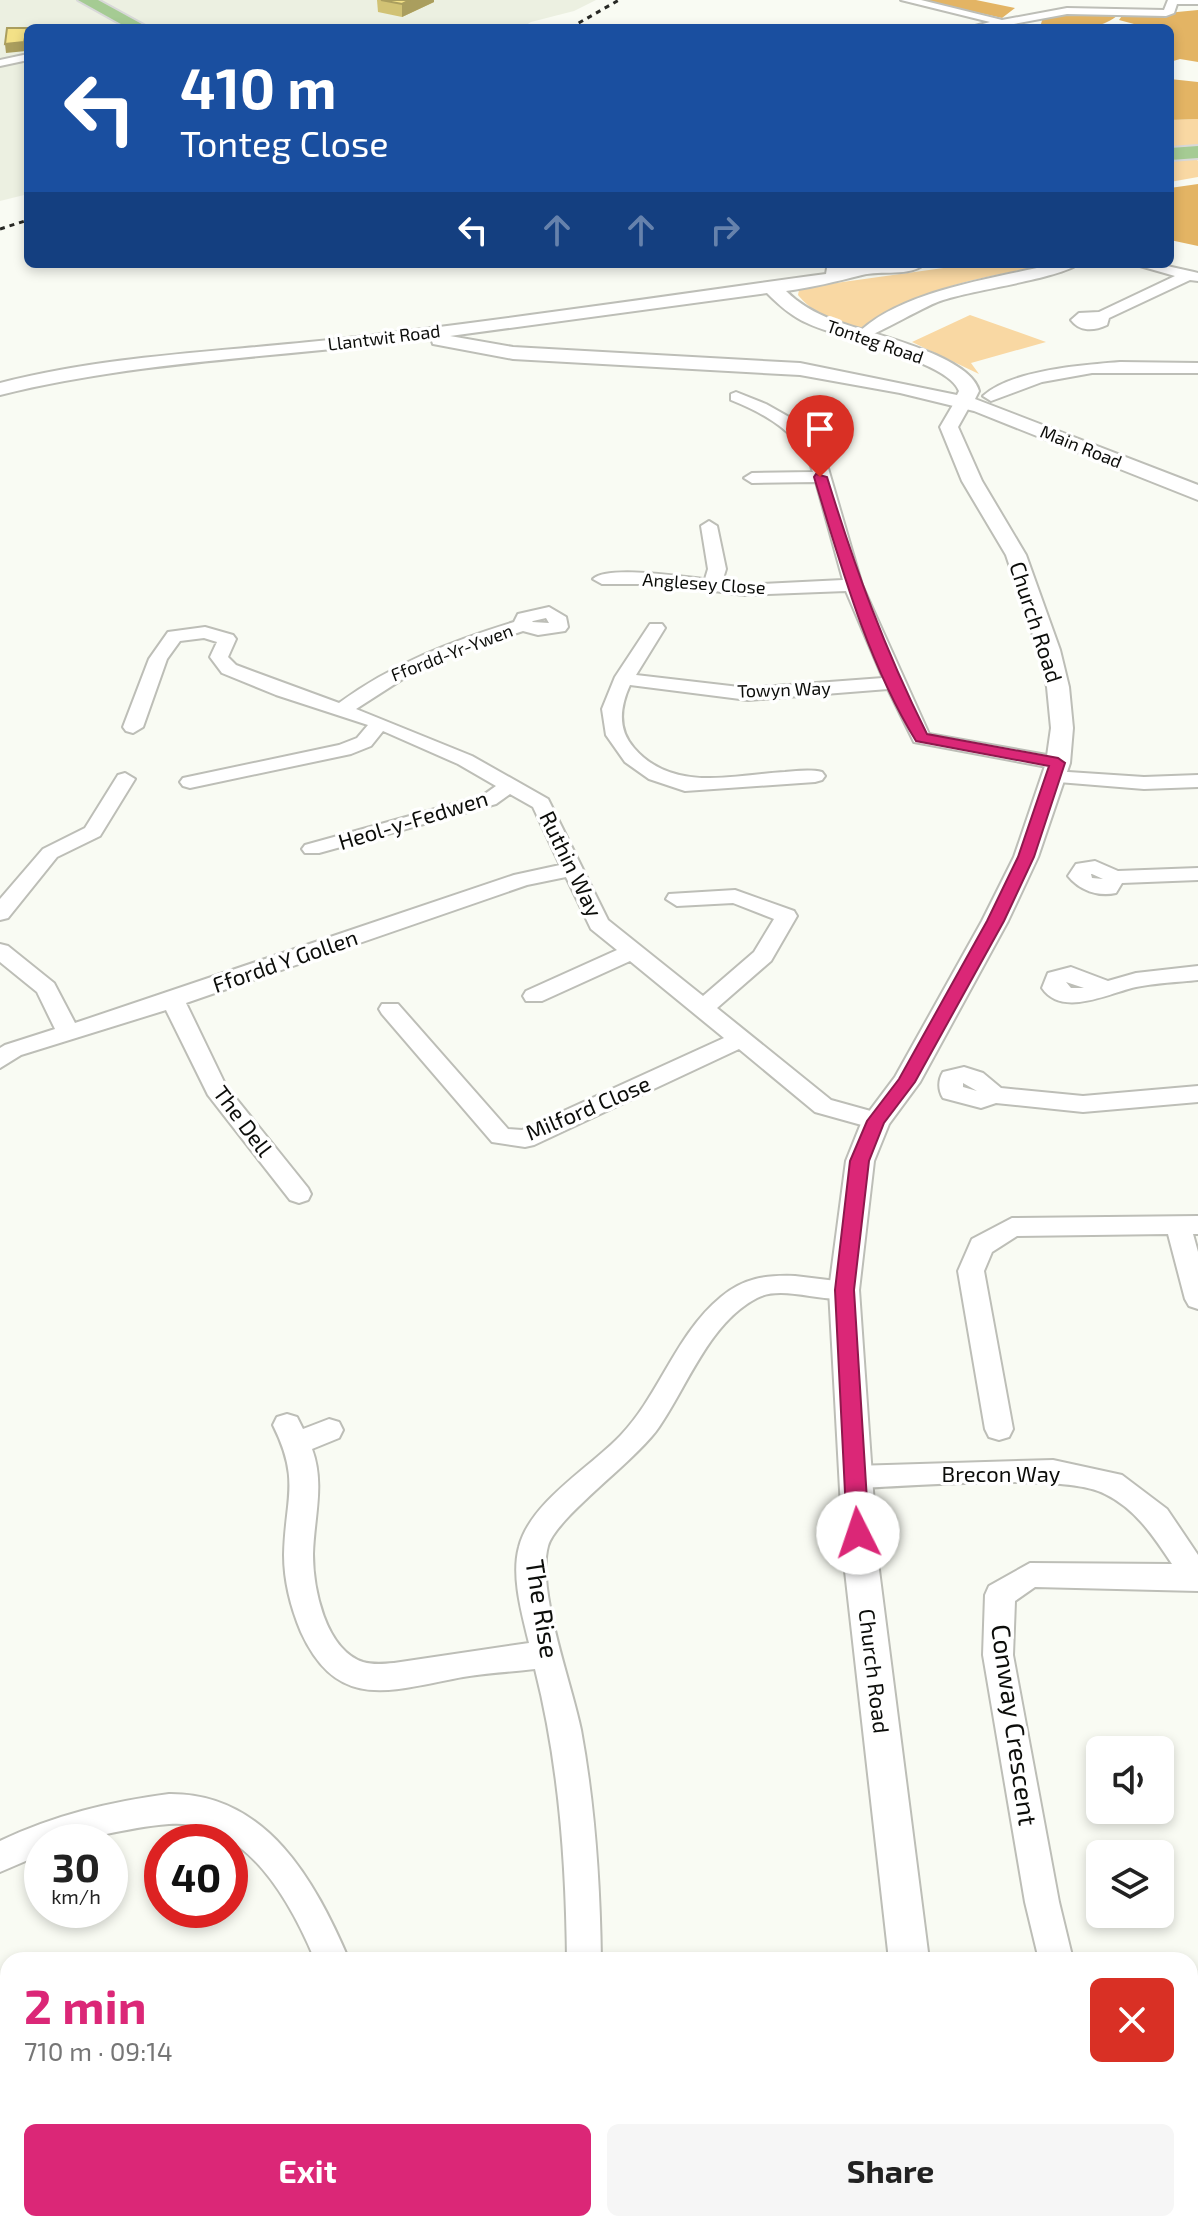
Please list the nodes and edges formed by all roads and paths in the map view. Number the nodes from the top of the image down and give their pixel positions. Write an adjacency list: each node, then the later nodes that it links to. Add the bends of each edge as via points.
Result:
1 (86, 0): 5 (main road)
2 (906, 0): 4 (street)
3 (1198, 1): 6 (street, via 1173,1 1166,13 1067,11)
4 (997, 20)
5 (133, 24)
6 (996, 24)
7 (24, 58): 8 (street)
8 (0, 63)
9 (1198, 152): 10 (main road)
10 (1174, 154)
11 (884, 268): 15 (main road, Llantwit Road)
12 (1055, 268): 18 (street, via 937,297)
13 (1157, 268): 14 (street)
14 (1194, 277): 16 (street)
15 (769, 285): 17 (main road, Llantwit Road); 18 (main road, Tonteg Road, via 810,320)
16 (1101, 316)
17 (432, 332): 20 (main road, Llantwit Road, via 137,362); 23 (main road, Main Road, via 442,341 513,353 800,369)
18 (862, 336): 23 (main road, Tonteg Road, via 953,373 967,383)
19 (1198, 368): 21 (street, via 1082,372 1019,384)
20 (0, 389)
21 (991, 396)
22 (736, 397): 24 (street, via 783,420 815,451)
23 (963, 402): 26 (main road, Main Road); 38 (street, Church Road, via 949,427 972,481 1016,555 1049,650 1062,728)
24 (820, 477): 25 (street); 30 (street)
25 (752, 478)
26 (1198, 493)
27 (709, 526): 29 (street, via 717,569)
28 (602, 579): 29 (street, Anglesey Close)
29 (712, 585): 30 (street, Anglesey Close, via 744,590)
30 (853, 585): 34 (street)
31 (523, 625): 35 (street, Ffordd-Yr-Ywen, via 398,670)
32 (656, 628): 33 (street)
33 (625, 679): 34 (street, Towyn Way, via 748,694); 39 (street, via 612,708 613,724 630,757 649,770 681,784)
34 (894, 683): 38 (street, via 921,738)
35 (342, 710): 36 (street, Ruthin Way); 37 (street, Ruthin Way, via 229,669 219,657 227,639 205,632 174,636 158,659)
36 (380, 723): 42 (street, via 364,742 344,750); 43 (street, Ruthin Way)
37 (133, 727)
38 (1055, 770): 41 (street, via 1144,783); 63 (street, Church Road, via 1026,857 995,921 906,1082)
39 (815, 776)
40 (125, 779): 49 (street, via 93,832 50,853)
41 (1198, 781)
42 (190, 782)
43 (510, 785): 44 (street, Heol-y-Fedwen, via 489,800); 45 (street, Ruthin Way, via 541,803)
44 (312, 849)
45 (572, 869): 51 (street, Ruthin Way, via 599,924); 55 (street, Ffordd Y Gollen, via 521,880)
46 (1198, 874): 47 (street)
47 (1115, 877)
48 (677, 899): 57 (street, via 735,896 786,916 763,956)
49 (0, 913)
50 (0, 951): 58 (street, via 46,988)
51 (631, 952): 54 (street); 57 (street, Ruthin Way)
52 (1198, 973): 53 (street)
53 (1105, 988)
54 (534, 996)
55 (173, 1000): 58 (street, Ffordd Y Gollen); 64 (street, The Dell, via 216,1089)
56 (390, 1009): 59 (street, Milford Close, via 501,1136 525,1139)
57 (702, 1009): 59 (street, Ruthin Way)
58 (68, 1032): 60 (street, Ffordd Y Gollen, via 13,1050)
59 (739, 1040): 63 (street, Ruthin Way, via 823,1106)
60 (0, 1060)
61 (1198, 1094): 62 (street, via 1083,1104)
62 (994, 1095)
63 (876, 1121): 66 (street, Church Road, via 860,1161)
64 (299, 1194)
65 (1188, 1226): 67 (street); 68 (street, via 1012,1227 981,1246 971,1271)
66 (844, 1290): 70 (street, Church Road); 72 (street, The Rise, via 752,1288 700,1333 632,1442 558,1511 533,1545 534,1589)
67 (1198, 1299)
68 (999, 1429)
69 (329, 1430): 72 (street, via 292,1434 306,1465 308,1492 299,1548 306,1605 326,1653 340,1667 373,1679)
70 (854, 1477): 71 (street, Brecon Way, via 1053,1471 1112,1483 1157,1517); 76 (street, Church Road)
71 (1198, 1578): 77 (street, Conway Crescent, via 1030,1575 1000,1595 998,1655)
72 (548, 1654): 75 (street, The Rise, via 566,1746)
73 (0, 1857): 74 (street, via 52,1833 171,1809 200,1812 229,1821 259,1845 292,1882)
74 (329, 1952)
75 (583, 1952)
76 (908, 1952)
77 (1054, 1952)

